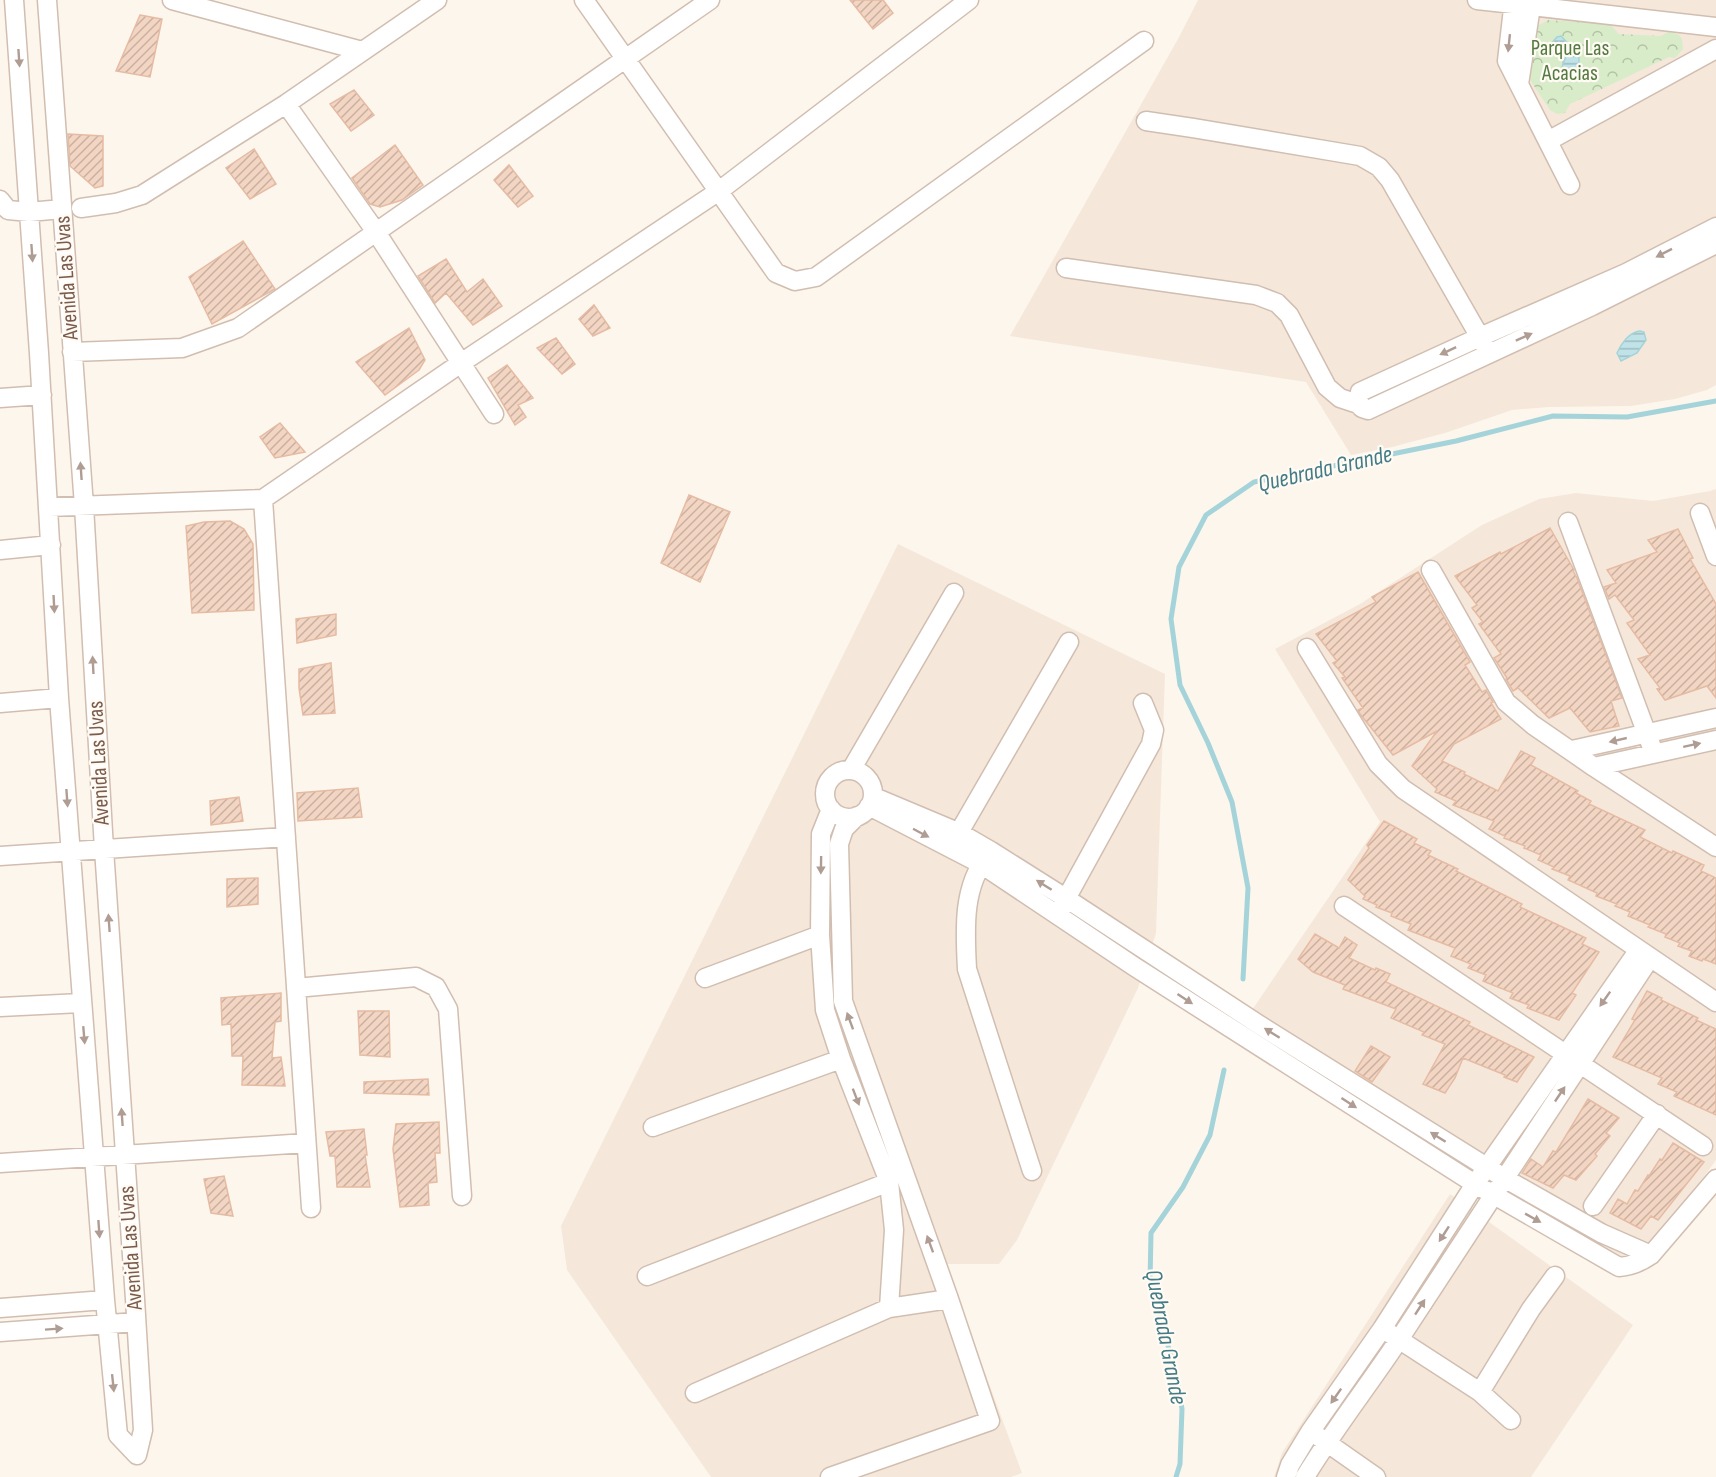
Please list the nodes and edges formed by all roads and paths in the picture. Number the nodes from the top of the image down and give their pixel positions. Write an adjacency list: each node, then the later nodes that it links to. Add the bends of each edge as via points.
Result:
1 (14, 0): 23 (street, Avenida Las Uvas, one-way to 23)
2 (47, 0): 22 (street, Avenida Las Uvas)
3 (172, 0): 13 (street)
4 (438, 0): 13 (street)
5 (584, 0): 14 (street)
6 (711, 0): 14 (street)
7 (969, 0): 19 (street)
8 (1477, 0): 9 (street)
9 (1522, 3): 10 (street); 17 (street, via 1519,84)
10 (1716, 27)
11 (1144, 41): 19 (street, via 816,277 795,281 776,273)
12 (1716, 49): 17 (street)
13 (362, 51): 15 (street)
14 (625, 59): 19 (street); 25 (street)
15 (286, 104): 21 (street, via 142,195); 25 (street)
16 (1146, 122): 28 (street, via 1360,156 1379,167)
17 (1548, 141): 18 (street)
18 (1570, 185)
19 (719, 191): 30 (street)
20 (0, 200): 23 (street, via 8,210)
21 (81, 208)
22 (62, 209): 23 (street); 29 (street, Avenida Las Uvas)
23 (30, 212): 31 (street, Avenida Las Uvas, one-way to 31)
24 (1716, 227): 28 (street, one-way to 28)
25 (376, 232): 29 (street, via 238,328 182,348); 30 (street)
26 (1716, 244): 28 (street, one-way to 26, via 1592,306)
27 (1066, 268): 28 (street, via 1256,295 1277,303 1289,315 1327,387 1340,398 1368,410)
28 (1484, 345)
29 (72, 352): 35 (street, Avenida Las Uvas, one-way to 29)
30 (461, 363): 33 (street); 34 (street)
31 (42, 395): 32 (street); 36 (street, Avenida Las Uvas)
32 (0, 398)
33 (494, 414)
34 (263, 499): 35 (street); 58 (street)
35 (84, 506): 36 (street); 61 (street, Avenida Las Uvas, one-way to 35)
36 (49, 507): 39 (street, Avenida Las Uvas)
37 (1700, 513): 41 (street)
38 (1568, 522): 50 (street)
39 (51, 545): 40 (street); 46 (street, Avenida Las Uvas, one-way to 46)
40 (0, 550)
41 (1716, 556)
42 (1431, 570): 52 (street, via 1506,702)
43 (954, 593): 55 (street)
44 (1069, 642): 59 (street)
45 (1307, 648): 71 (street, via 1378,764 1403,789)
46 (59, 698): 47 (street); 62 (street, Avenida Las Uvas, one-way to 62)
47 (0, 703)
48 (1143, 703): 65 (street, via 1154,730 1151,744)
49 (1716, 718): 50 (street)
50 (1648, 733): 52 (street, one-way to 52); 53 (street)
51 (1716, 740): 53 (street, one-way to 51)
52 (1572, 750): 54 (street)
53 (1654, 753): 54 (street)
54 (1594, 767): 60 (street)
55 (851, 770): 56 (street, via 869,781 872,788); 57 (street, via 836,774 826,786)
56 (866, 806): 57 (street, via 850,817); 59 (street); 100 (street, one-way to 56, via 843,1001 839,844 844,829)
57 (831, 809): 69 (street, one-way to 69, via 821,834)
58 (286, 837): 61 (street); 73 (street)
59 (955, 841): 64 (street)
60 (1716, 847)
61 (104, 849): 62 (street); 84 (street, Avenida Las Uvas, one-way to 61)
62 (71, 852): 63 (street); 75 (street, Avenida Las Uvas)
63 (0, 856)
64 (986, 857): 65 (street, one-way to 64); 67 (street); 88 (street, via 969,893 967,969)
65 (1067, 899): 67 (street); 68 (street)
66 (1344, 906): 78 (street)
67 (1057, 915): 70 (street)
68 (1116, 931): 70 (street); 87 (street, one-way to 68)
69 (820, 935): 72 (street); 77 (street, via 825,1010)
70 (1105, 947): 92 (street, one-way to 92)
71 (1644, 954): 74 (street); 78 (street)
72 (705, 978)
73 (296, 988): 82 (street); 93 (street, via 416,977 436,987 448,1009)
74 (1716, 1002)
75 (81, 1003): 76 (street); 85 (street, Avenida Las Uvas, one-way to 85)
76 (0, 1007)
77 (842, 1059): 81 (street); 91 (street, one-way to 91)
78 (1573, 1059): 79 (street); 80 (street)
79 (1656, 1114): 83 (street); 95 (street)
80 (1532, 1120): 87 (street); 89 (street)
81 (653, 1127)
82 (306, 1143): 84 (street); 96 (street)
83 (1703, 1146)
84 (125, 1155): 85 (street); 104 (street, Avenida Las Uvas)
85 (94, 1158): 86 (street); 101 (street, Avenida Las Uvas, one-way to 101)
86 (0, 1163)
87 (1487, 1168): 89 (street); 92 (street)
88 (1032, 1171)
89 (1504, 1178): 94 (street); 97 (street, via 1601,1233)
90 (1716, 1179): 97 (street)
91 (889, 1182): 98 (street); 103 (street, via 894,1230)
92 (1475, 1184): 94 (street); 106 (street, one-way to 106)
93 (462, 1196)
94 (1494, 1196): 97 (street, one-way to 97, via 1619,1267 1639,1263); 108 (street, one-way to 94)
95 (1593, 1206)
96 (311, 1208)
97 (1651, 1255)
98 (647, 1276)
99 (1555, 1276): 109 (street)
100 (950, 1299): 103 (street); 114 (street, via 990,1421)
101 (105, 1300): 102 (street); 105 (street, Avenida Las Uvas)
102 (0, 1308)
103 (889, 1308): 110 (street)
104 (136, 1322): 105 (street, Avenida Las Uvas); 105 (street, one-way to 104, via 118,1435 137,1455 142,1430)
105 (107, 1324): 107 (street, one-way to 105)
106 (1382, 1329): 108 (street); 112 (street, one-way to 112)
107 (0, 1332)
108 (1399, 1340): 109 (street); 113 (street)
109 (1480, 1392): 111 (street)
110 (695, 1393)
111 (1511, 1420)
112 (1310, 1432): 113 (street); 115 (street)
113 (1326, 1442): 116 (street); 117 (street)
114 (830, 1477)
115 (1286, 1477)
116 (1305, 1477)
117 (1376, 1477)

